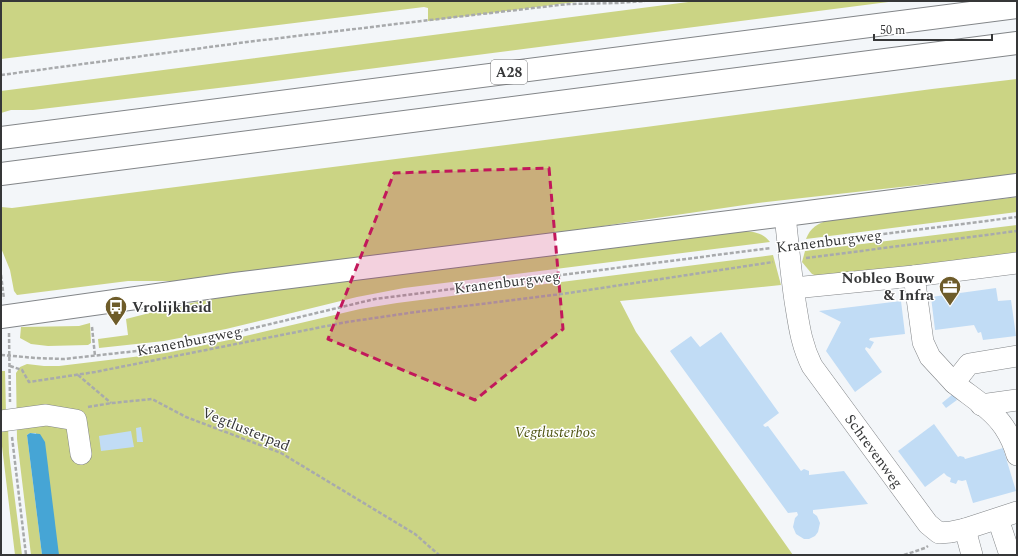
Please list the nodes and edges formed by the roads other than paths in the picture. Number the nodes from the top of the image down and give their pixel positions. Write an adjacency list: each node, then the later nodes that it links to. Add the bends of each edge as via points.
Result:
1 (1017, 7): 3 (main road, A28)
2 (1017, 43): 4 (main road, A28)
3 (1, 138)
4 (55, 167): 5 (main road, A28); 6 (main road, A28)
5 (1, 174)
6 (1, 185)
7 (1017, 185): 8 (main road, Kranenburgweg)
8 (785, 216): 11 (street, Schrevenweg); 12 (main road, Kranenburgweg, via 235,284)
9 (1017, 263): 10 (street)
10 (914, 276): 11 (street); 14 (street, via 923,342 930,357)
11 (794, 288): 21 (street, Schrevenweg, via 801,339 812,366 928,524 939,533)
12 (1, 317)
13 (1017, 356): 14 (street, via 969,364)
14 (954, 383): 16 (street)
15 (1017, 400): 16 (street)
16 (981, 405): 19 (street, via 994,414 1004,426)
17 (6, 420): 18 (street, via 46,415 76,420)
18 (81, 454)
19 (1017, 455)
20 (1008, 516): 21 (street); 23 (street)
21 (965, 529): 22 (street)
22 (972, 555)
23 (1010, 555)

